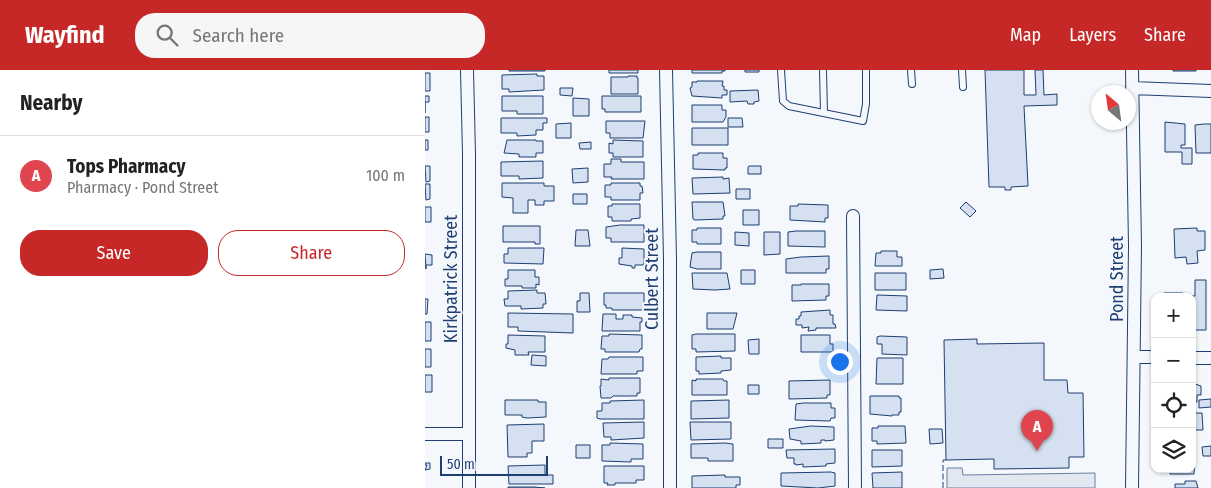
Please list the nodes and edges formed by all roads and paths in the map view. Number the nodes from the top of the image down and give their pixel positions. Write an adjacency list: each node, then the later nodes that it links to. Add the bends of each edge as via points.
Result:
1 (467, 70): 22 (street, Kirkpatrick Street)
2 (666, 70): 24 (street, Culbert Street)
3 (781, 70): 14 (lane, via 783,102)
4 (823, 70): 14 (lane)
5 (866, 70): 14 (lane, via 863,122)
6 (911, 70): 9 (lane)
7 (962, 70): 11 (lane)
8 (1132, 70): 10 (street, Pond Street)
9 (912, 84)
10 (1132, 85)
11 (963, 87)
12 (1136, 88): 13 (street)
13 (1211, 91)
14 (824, 113)
15 (1133, 130): 17 (street, Pond Street)
16 (853, 216): 25 (street)
17 (1134, 357): 18 (street); 26 (street, Pond Street)
18 (1151, 357)
19 (1196, 358): 20 (street)
20 (1211, 358)
21 (425, 434): 22 (street)
22 (468, 434): 23 (street, Kirkpatrick Street)
23 (469, 488)
24 (670, 488)
25 (855, 488)
26 (1132, 488)

